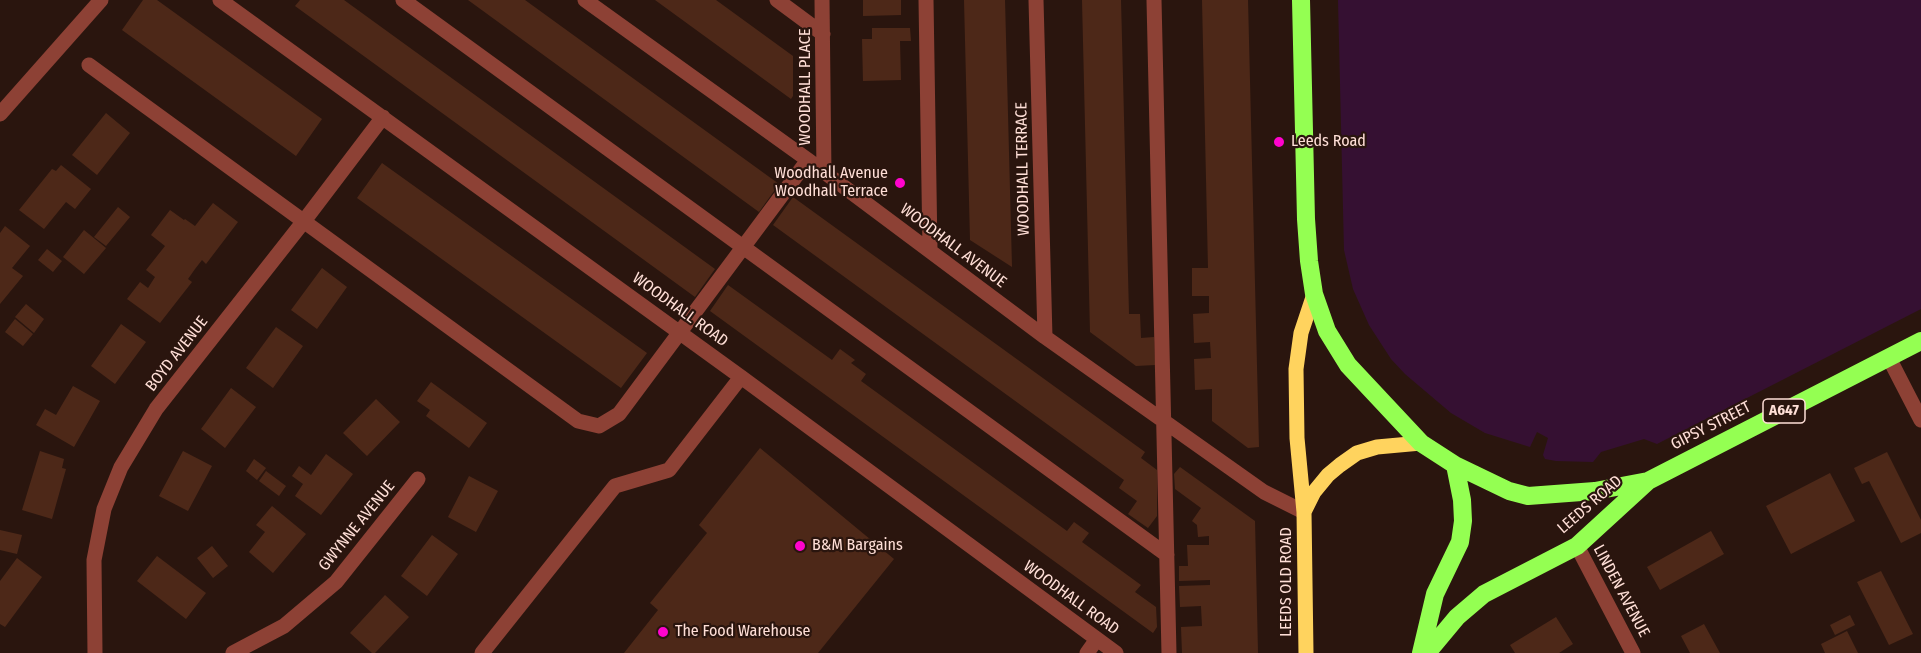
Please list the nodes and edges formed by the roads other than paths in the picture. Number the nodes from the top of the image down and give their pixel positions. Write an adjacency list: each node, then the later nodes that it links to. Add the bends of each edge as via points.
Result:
1 (101, 0): 13 (street)
2 (220, 0): 14 (street, WOODHALL ROAD)
3 (403, 0): 18 (street)
4 (585, 0): 15 (street, WOODHALL AVENUE)
5 (777, 0): 11 (street)
6 (822, 0): 11 (street, WOODHALL PLACE)
7 (926, 0): 19 (street)
8 (1036, 0): 22 (street, WOODHALL TERRACE)
9 (1154, 0): 27 (street)
10 (1301, 0): 20 (highway, LEEDS ROAD / A647, via 1306,219)
11 (824, 34): 16 (street, WOODHALL PLACE)
12 (89, 65): 17 (street)
13 (0, 114)
14 (383, 117): 17 (street, BOYD AVENUE); 21 (street, WOODHALL ROAD)
15 (808, 160): 16 (street, WOODHALL AVENUE); 18 (street)
16 (824, 173): 19 (street, WOODHALL AVENUE)
17 (304, 222): 21 (street, via 578,421 599,426 619,414); 36 (street, BOYD AVENUE, via 156,409 121,467 104,509 94,560)
18 (744, 248): 21 (street); 34 (street)
19 (930, 250): 22 (street, WOODHALL AVENUE)
20 (1314, 294): 28 (highway, LEEDS ROAD / A647, via 1327,331 1348,365); 32 (main road, LEEDS ROAD, via 1301,333 1296,369)
21 (681, 333): 25 (street, WOODHALL ROAD)
22 (1045, 338): 27 (street, WOODHALL AVENUE)
23 (1921, 341): 24 (highway, GIPSY STREET / A647)
24 (1889, 358): 26 (street); 31 (highway, GIPSY STREET / A647)
25 (741, 377): 35 (street, WOODHALL ROAD); 38 (street, via 669,470 615,486)
26 (1921, 420)
27 (1166, 423): 32 (street, WOODHALL AVENUE, via 1264,492); 34 (street)
28 (1421, 443): 29 (highway, LEEDS ROAD / A647); 32 (main road, LEEDS OLD ROAD, via 1357,453 1328,476)
29 (1455, 465): 31 (highway, LEEDS ROAD / A647, via 1528,496 1595,491); 43 (highway, via 1462,500 1460,542 1434,594)
30 (418, 479): 37 (street, GWYNNE AVENUE, via 336,582 284,626)
31 (1648, 481): 33 (highway, LEEDS ROAD / A647)
32 (1304, 512): 42 (main road, LEEDS OLD ROAD)
33 (1577, 546): 44 (highway, LEEDS ROAD / A647, via 1484,594 1457,617); 45 (street, LINDEN AVENUE)
34 (1167, 555): 41 (street)
35 (1097, 639): 39 (street); 40 (street, WOODHALL ROAD)
36 (94, 653)
37 (233, 653)
38 (482, 653)
39 (1087, 653)
40 (1116, 653)
41 (1169, 653)
42 (1306, 653)
43 (1421, 653)
44 (1426, 653)
45 (1633, 653)

